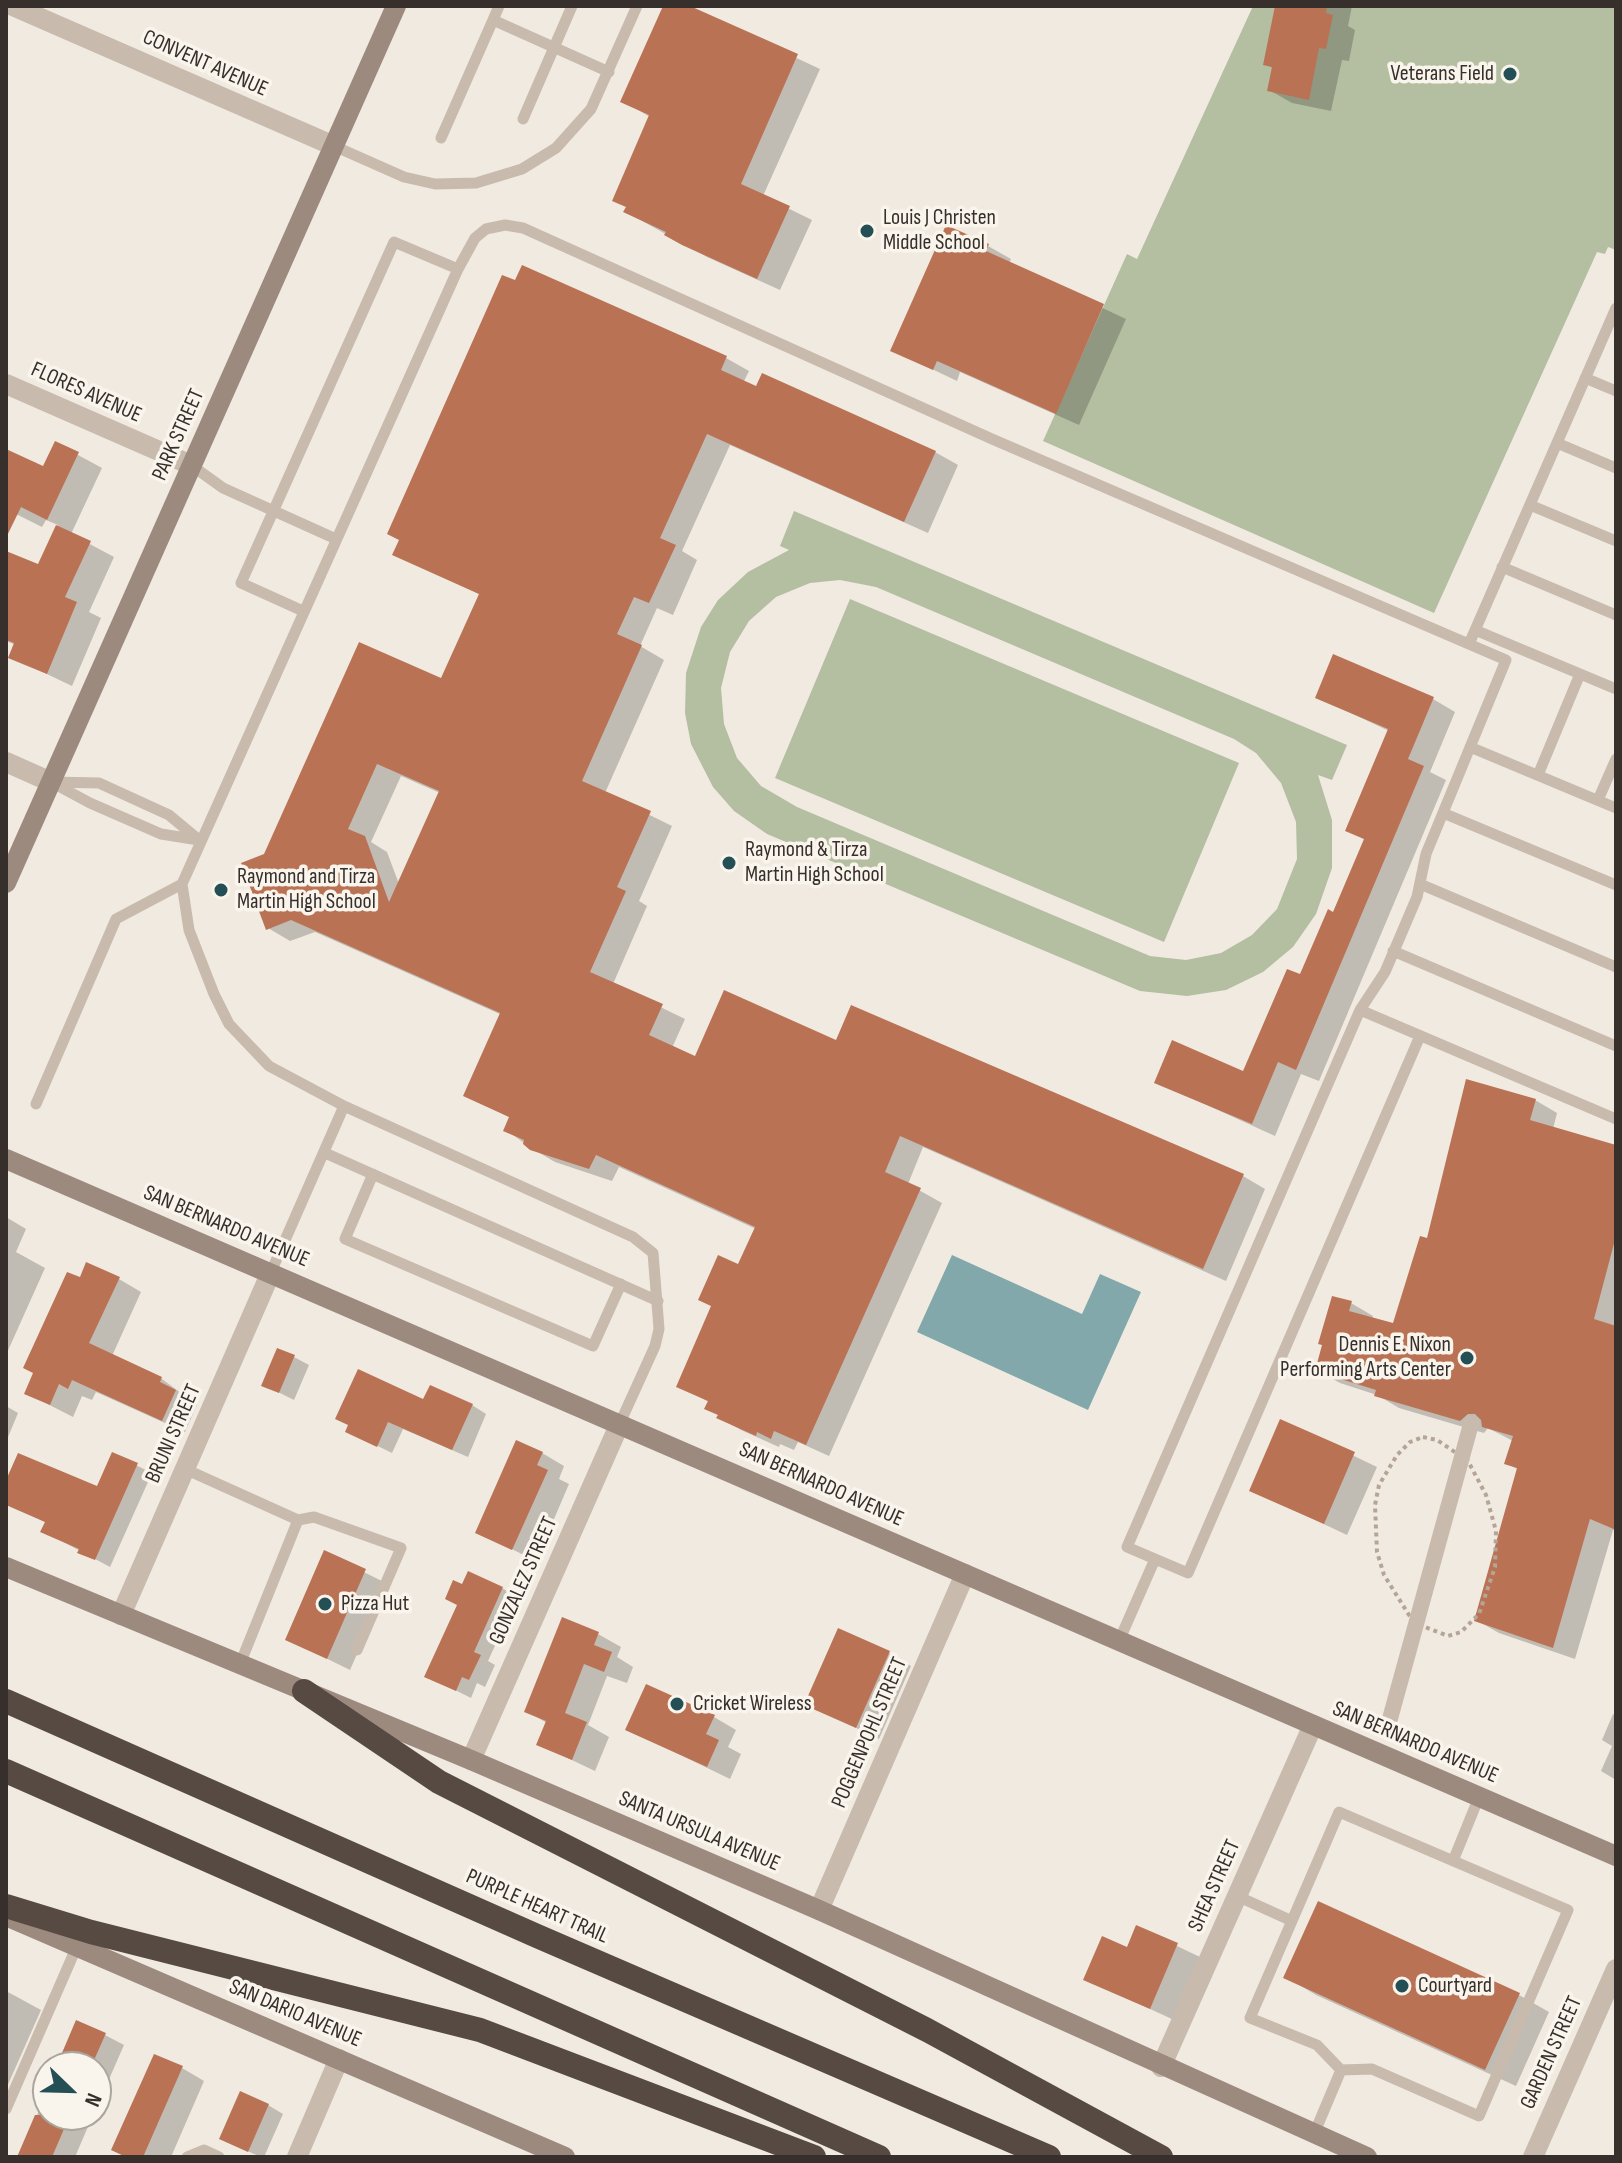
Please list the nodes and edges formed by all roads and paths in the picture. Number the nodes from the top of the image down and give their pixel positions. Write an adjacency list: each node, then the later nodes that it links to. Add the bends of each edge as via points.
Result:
1 (13, 6): 11 (street, CONVENT AVENUE)
2 (396, 6): 11 (main road, PARK STREET)
3 (499, 6): 6 (lane)
4 (572, 6): 7 (lane)
5 (637, 6): 8 (lane)
6 (493, 20): 7 (lane); 10 (lane)
7 (554, 47): 8 (lane); 9 (lane)
8 (609, 72): 11 (lane, via 591,109 567,137 536,162 500,178 460,184 420,181)
9 (523, 119)
10 (441, 138)
11 (334, 146): 18 (main road, PARK STREET)
12 (458, 269): 21 (lane, via 394,242); 22 (lane); 28 (lane, via 486,229 523,228 992,439)
13 (1616, 308): 14 (lane)
14 (1585, 378): 16 (lane); 17 (lane)
15 (6, 384): 18 (street, FLORES AVENUE)
16 (1616, 391)
17 (1557, 443): 19 (lane); 20 (lane)
18 (191, 465): 21 (lane, via 223,488); 35 (main road, PARK STREET)
19 (1616, 468)
20 (1530, 505): 23 (lane); 24 (lane)
21 (273, 512): 22 (lane); 25 (lane, via 241,583)
22 (336, 539): 25 (lane)
23 (1616, 541)
24 (1502, 567): 26 (lane); 27 (lane)
25 (303, 611): 39 (lane)
26 (1616, 615)
27 (1475, 630): 28 (lane); 29 (lane)
28 (1469, 644): 31 (lane, via 1506,660)
29 (1580, 674): 30 (lane); 34 (lane)
30 (1616, 689)
31 (1470, 747): 34 (lane); 38 (lane)
32 (1616, 759): 36 (lane)
33 (6, 762): 35 (street)
34 (1538, 775): 36 (lane)
35 (51, 782): 39 (lane, via 161,834); 39 (lane, via 99,783 169,815); 40 (main road, PARK STREET)
36 (1598, 800): 37 (lane)
37 (1616, 808)
38 (1443, 813): 42 (lane); 43 (lane)
39 (199, 840): 41 (lane)
40 (6, 883)
41 (182, 884): 49 (lane, via 116,919); 50 (lane, via 189,930 229,1024 269,1066)
42 (1420, 884): 44 (lane); 45 (lane)
43 (1616, 885)
44 (1393, 951): 46 (lane); 48 (lane)
45 (1616, 967)
46 (1360, 1010): 47 (lane); 62 (lane, via 1127,1547)
47 (1420, 1036): 51 (lane); 62 (lane, via 1188,1573)
48 (1616, 1046)
49 (36, 1104)
50 (344, 1106): 52 (lane); 57 (lane, via 633,1237 653,1253)
51 (1616, 1119)
52 (325, 1153): 54 (lane); 55 (lane)
53 (6, 1159): 55 (main road, SAN BERNARDO AVENUE)
54 (373, 1174): 56 (lane); 56 (lane, via 345,1239 593,1346)
55 (271, 1272): 58 (main road, SAN BERNARDO AVENUE); 60 (street, BRUNI STREET)
56 (621, 1284): 57 (lane)
57 (658, 1301): 58 (lane, via 655,1346)
58 (620, 1423): 64 (main road, SAN BERNARDO AVENUE); 73 (street, GONZALEZ STREET)
59 (1471, 1424): 72 (street)
60 (185, 1469): 61 (lane); 65 (street, BRUNI STREET)
61 (298, 1520): 67 (lane, via 314,1517 401,1548); 68 (lane)
62 (1155, 1559): 66 (lane)
63 (6, 1567): 65 (main road, SANTA URSULA AVENUE)
64 (965, 1574): 66 (main road, SAN BERNARDO AVENUE); 80 (street, POGGENPOHL STREET)
65 (121, 1615): 68 (main road, SANTA URSULA AVENUE)
66 (1119, 1641): 71 (main road, SAN BERNARDO AVENUE)
67 (357, 1650)
68 (240, 1664): 69 (main road, SANTA URSULA AVENUE)
69 (304, 1691): 73 (main road, SANTA URSULA AVENUE); 97 (highway, via 439,1782 927,2030)
70 (6, 1701): 96 (highway, PURPLE HEART TRAIL)
71 (1313, 1725): 75 (main road, SAN BERNARDO AVENUE); 78 (street, SHEA STREET)
72 (1388, 1726)
73 (471, 1760): 80 (main road, SANTA URSULA AVENUE)
74 (6, 1771): 95 (highway)
75 (1479, 1797): 76 (main road, SAN BERNARDO AVENUE); 77 (lane)
76 (1616, 1856)
77 (1453, 1861): 82 (lane, via 1339,1812); 87 (lane, via 1568,1910 1479,2116 1372,2069)
78 (1237, 1896): 82 (lane); 86 (street, SHEA STREET)
79 (6, 1906): 94 (highway, via 480,2030)
80 (819, 1910): 86 (main road, SANTA URSULA AVENUE)
81 (6, 1916): 83 (main road, SAN DARIO AVENUE)
82 (1292, 1921): 87 (lane, via 1250,2018 1317,2045)
83 (77, 1946): 85 (main road, SAN DARIO AVENUE); 88 (lane)
84 (1616, 1969): 99 (street, GARDEN STREET)
85 (339, 2059): 92 (street); 93 (main road, SAN DARIO AVENUE)
86 (1161, 2067): 89 (main road, SANTA URSULA AVENUE)
87 (1341, 2070): 89 (lane)
88 (6, 2109)
89 (1314, 2134): 98 (main road, SANTA URSULA AVENUE)
90 (187, 2157): 91 (lane, via 204,2150)
91 (219, 2157)
92 (297, 2157)
93 (565, 2157)
94 (814, 2157)
95 (879, 2157)
96 (1049, 2157)
97 (1161, 2157)
98 (1367, 2157)
99 (1533, 2157)

